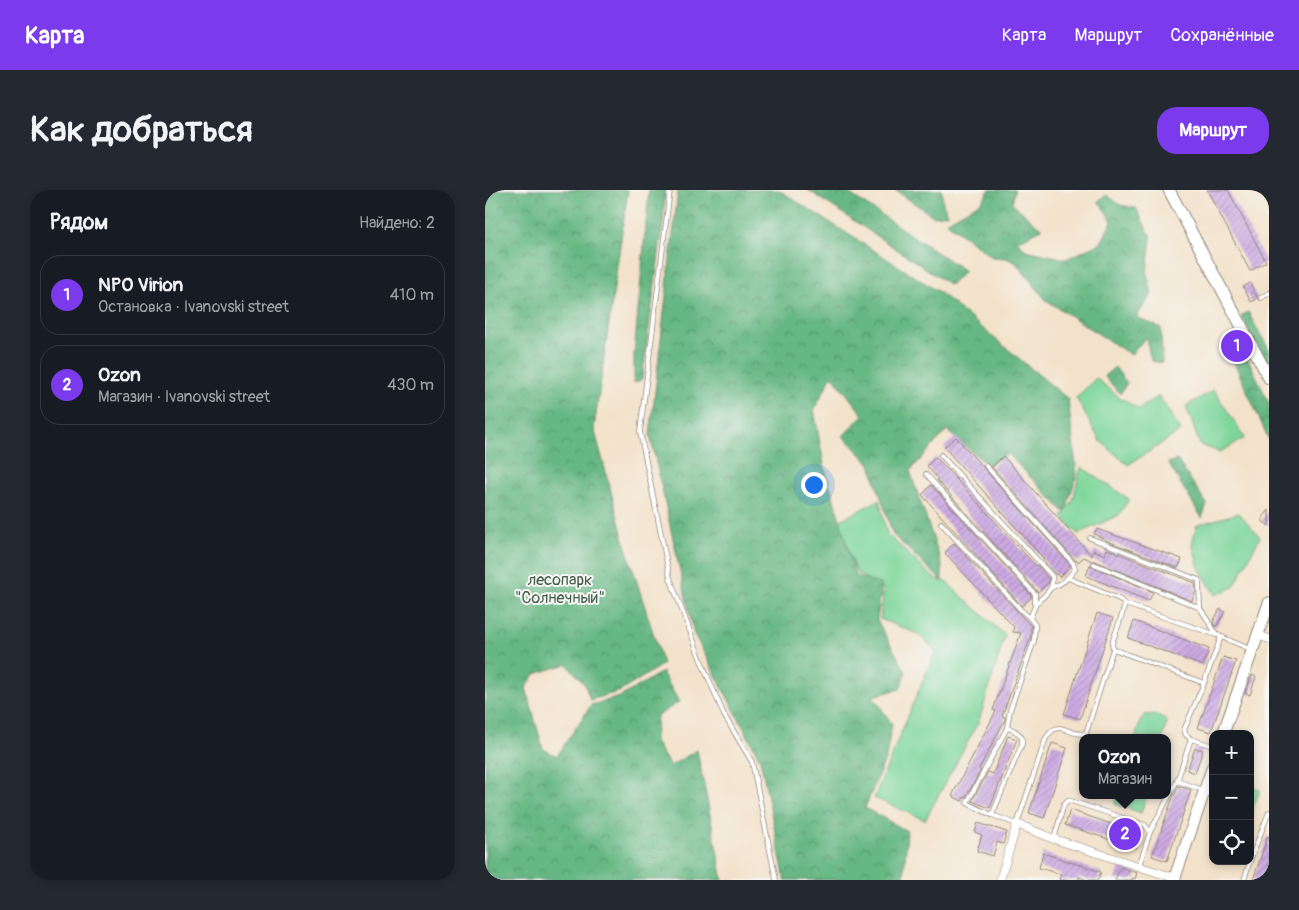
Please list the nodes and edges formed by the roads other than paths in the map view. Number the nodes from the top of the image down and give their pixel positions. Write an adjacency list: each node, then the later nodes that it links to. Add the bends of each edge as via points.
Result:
1 (670, 190): 42 (lane, via 640,432 670,578 724,714 752,762)
2 (1169, 190): 5 (main road)
3 (1269, 293): 4 (lane)
4 (1261, 298)
5 (1269, 378)
6 (941, 455): 13 (lane, via 1052,576)
7 (986, 466): 12 (lane, via 1073,563 1075,569)
8 (926, 474): 15 (lane, via 1035,594)
9 (941, 523): 18 (lane)
10 (1090, 538): 17 (lane, via 1199,580)
11 (1094, 564): 17 (lane)
12 (1068, 578): 13 (lane); 16 (lane)
13 (1051, 588): 15 (lane)
14 (1269, 603): 20 (main road)
15 (1035, 604): 18 (lane)
16 (1125, 604): 19 (lane); 21 (lane, via 1112,643)
17 (1201, 608): 19 (lane)
18 (1030, 618): 24 (lane, via 1035,625 1034,641 1009,710)
19 (1219, 636): 22 (lane); 23 (lane)
20 (1263, 637): 22 (main road)
21 (1113, 649): 23 (lane); 35 (lane, via 1086,733 1057,728 1051,730)
22 (1253, 650): 25 (main road)
23 (1205, 683): 26 (lane, via 1184,730)
24 (1007, 728): 34 (lane, via 1018,733 1022,744); 34 (lane, via 967,803)
25 (1224, 730)
26 (1191, 739): 27 (lane); 29 (lane)
27 (1209, 745)
28 (1210, 775): 30 (main road)
29 (1177, 781): 30 (lane); 31 (lane)
30 (1205, 790): 41 (main road)
31 (1171, 792)
32 (1167, 799): 36 (lane)
33 (1269, 812): 38 (lane)
34 (992, 815): 35 (lane)
35 (1017, 824): 37 (street); 43 (street)
36 (1149, 832): 37 (lane, via 1145,825 1068,800); 40 (lane)
37 (1054, 840): 40 (street)
38 (1254, 850)
39 (1249, 865): 44 (lane)
40 (1139, 867): 41 (street)
41 (1176, 879)
42 (776, 880)
43 (1000, 880)
44 (1244, 880)

